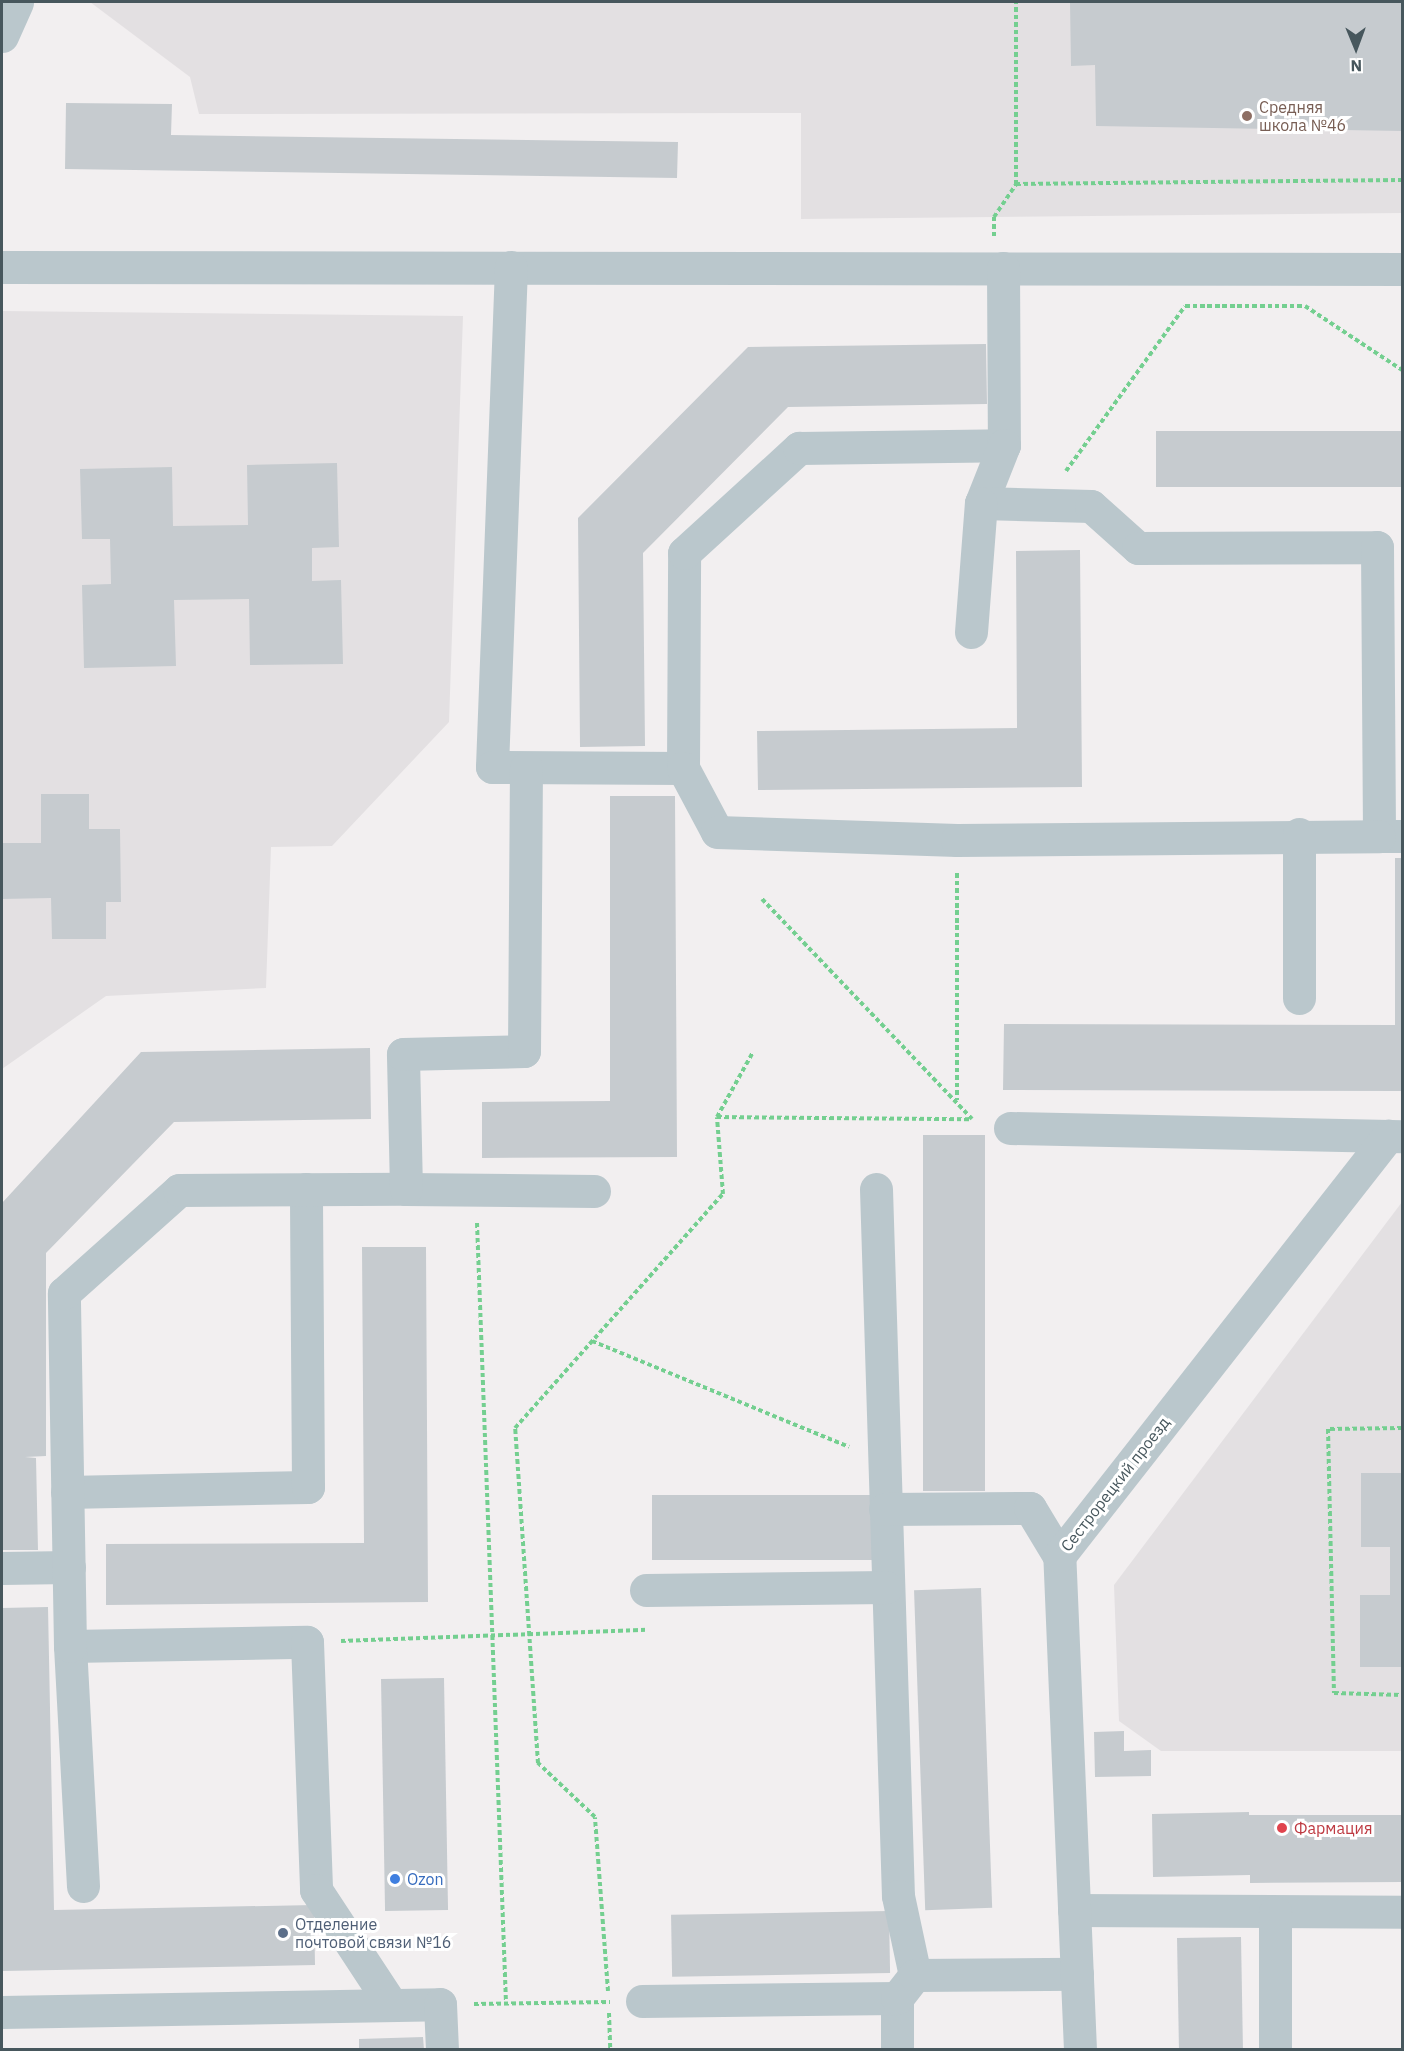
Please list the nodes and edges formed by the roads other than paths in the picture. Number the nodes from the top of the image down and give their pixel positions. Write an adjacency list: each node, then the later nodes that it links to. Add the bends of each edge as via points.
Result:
1 (17, 2): 2 (street)
2 (2, 36)
3 (2, 267): 4 (street)
4 (511, 267): 5 (street); 10 (street, via 492,767)
5 (1003, 268): 6 (street); 7 (street)
6 (1402, 269)
7 (1004, 445): 8 (street); 11 (street, via 799,448 684,553)
8 (981, 503): 9 (street); 13 (street, via 1091,506 1138,548 1377,547)
9 (971, 632)
10 (526, 768): 11 (street); 18 (street, via 525,1051 403,1054)
11 (683, 768): 12 (street, via 717,832 957,840)
12 (1299, 834): 13 (street); 14 (street)
13 (1391, 836)
14 (1299, 998)
15 (1010, 1128): 16 (street)
16 (1395, 1136): 23 (street, Сестрорецкий проезд)
17 (306, 1189): 18 (street); 21 (street, via 179,1190 64,1293); 21 (street, via 308,1487)
18 (406, 1189): 20 (street)
19 (876, 1189): 22 (street)
20 (594, 1191)
21 (67, 1492): 24 (street)
22 (885, 1509): 23 (street, via 1030,1508); 26 (street)
23 (1059, 1556): 30 (street, Сестрорецкий проезд)
24 (69, 1567): 25 (street); 28 (street)
25 (2, 1568)
26 (886, 1587): 27 (street); 34 (street, via 898,1896)
27 (646, 1590)
28 (70, 1646): 29 (street); 36 (street, via 307,1642 316,1890)
29 (83, 1886)
30 (1074, 1910): 31 (street); 33 (street, Сестрорецкий проезд)
31 (1275, 1912): 32 (street); 41 (street)
32 (1402, 1912)
33 (1077, 1974): 34 (street); 40 (street, Сестрорецкий проезд)
34 (906, 1986): 35 (street); 39 (street)
35 (642, 2001)
36 (391, 2004): 37 (street); 38 (street, via 440,2004)
37 (2, 2012)
38 (442, 2049)
39 (897, 2049)
40 (1080, 2049)
41 (1275, 2049)

